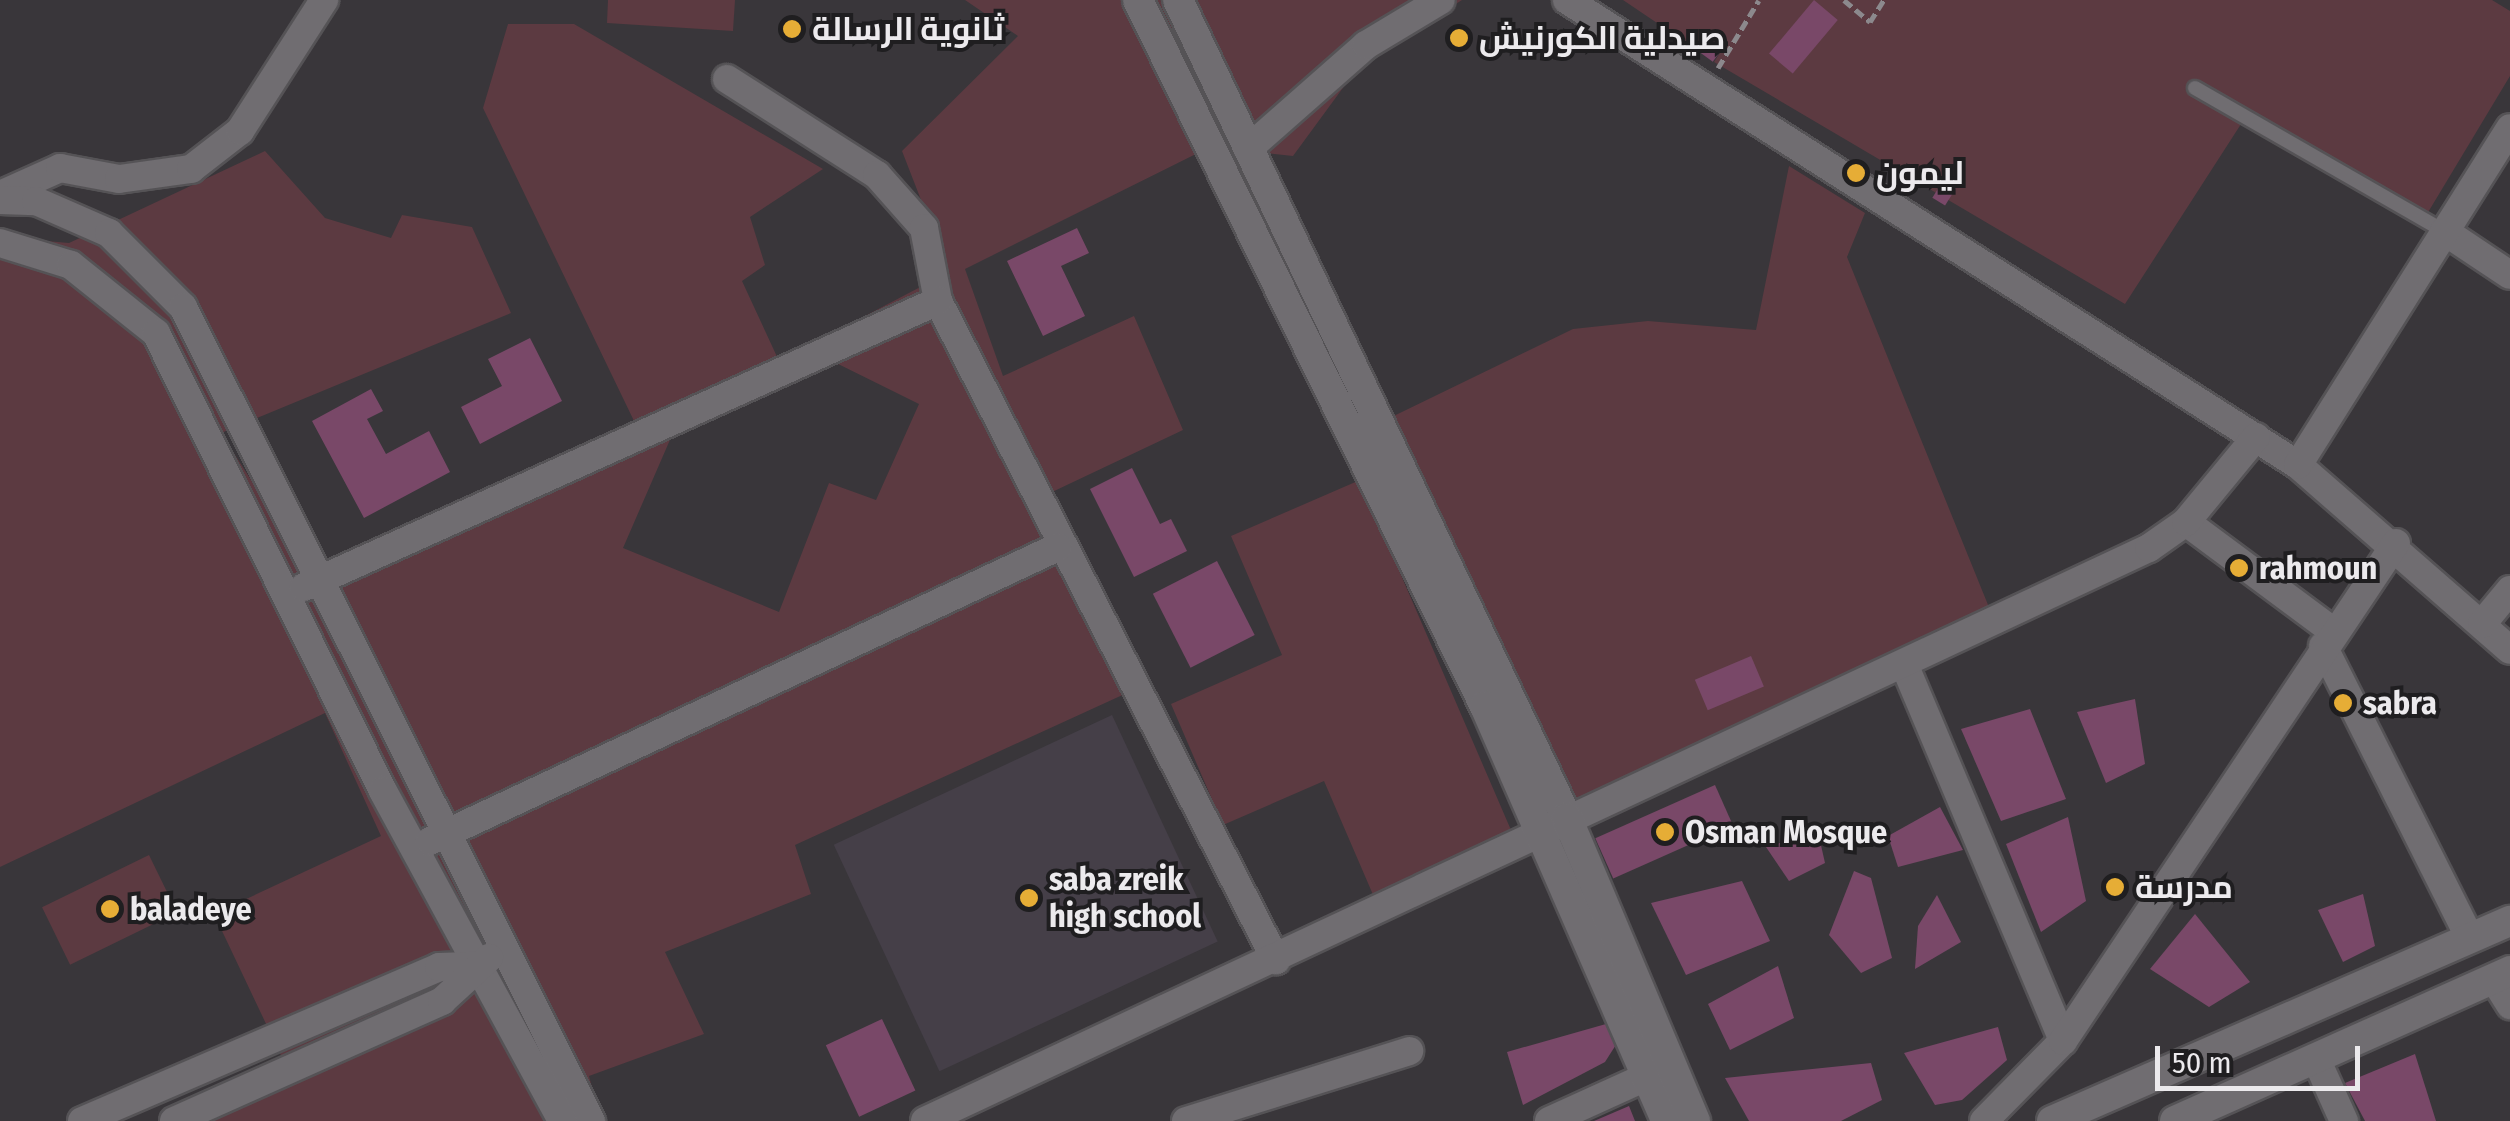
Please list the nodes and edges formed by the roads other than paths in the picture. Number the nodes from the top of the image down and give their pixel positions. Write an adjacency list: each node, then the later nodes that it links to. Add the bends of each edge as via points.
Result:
1 (324, 0): 10 (street, via 240,131 190,168 119,179 60,168)
2 (1138, 0): 27 (street)
3 (1178, 0): 9 (street)
4 (1441, 0): 9 (street, via 1366,45)
5 (1567, 0): 15 (street)
6 (727, 79): 14 (street, via 901,195 924,228)
7 (2195, 88): 11 (lane)
8 (2510, 128): 11 (street)
9 (1248, 148): 27 (street)
10 (0, 198): 20 (street, via 65,210 109,233 156,272 214,363)
11 (2444, 230): 13 (street); 16 (street)
12 (0, 242): 22 (street, via 71,264 156,332)
13 (2510, 275)
14 (938, 301): 19 (street); 20 (street, via 502,493)
15 (2256, 437): 16 (street); 17 (street)
16 (2298, 465): 18 (street)
17 (2186, 522): 24 (street); 26 (street, via 2149,548)
18 (2396, 543): 23 (street); 24 (street)
19 (1058, 546): 28 (street); 33 (street)
20 (318, 584): 22 (street); 28 (street)
21 (2510, 590): 23 (street)
22 (288, 591): 29 (street)
23 (2482, 624): 25 (street)
24 (2328, 639): 31 (street); 36 (street)
25 (2510, 650)
26 (1904, 664): 27 (street); 36 (street)
27 (1555, 823): 33 (street); 39 (street); 48 (street)
28 (446, 836): 29 (street); 32 (street)
29 (414, 846): 34 (street)
30 (2510, 921): 31 (street)
31 (2470, 938): 50 (street)
32 (502, 950): 34 (street); 44 (street)
33 (1276, 960): 40 (street)
34 (474, 966): 41 (street, via 440,966); 42 (street, via 442,1001); 43 (street)
35 (2505, 985): 38 (street)
36 (2062, 1042): 49 (street)
37 (1409, 1051): 45 (street)
38 (2318, 1063): 51 (street); 52 (street)
39 (1646, 1078): 46 (street); 47 (street)
40 (931, 1120)
41 (82, 1121)
42 (174, 1121)
43 (562, 1121)
44 (591, 1121)
45 (1186, 1121)
46 (1548, 1121)
47 (1666, 1121)
48 (1695, 1121)
49 (1984, 1121)
50 (2052, 1121)
51 (2175, 1121)
52 (2344, 1121)

